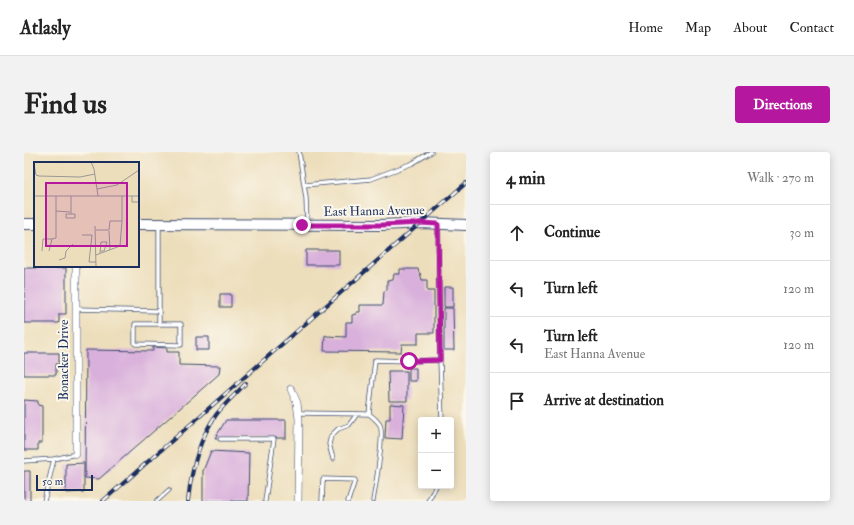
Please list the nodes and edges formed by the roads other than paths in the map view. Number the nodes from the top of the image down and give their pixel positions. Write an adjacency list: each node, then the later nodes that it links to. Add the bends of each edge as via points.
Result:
1 (299, 152): 3 (lane)
2 (431, 152): 3 (lane, via 413,163 371,179)
3 (304, 185): 7 (lane)
4 (139, 224): 5 (street, East Hanna Avenue)
5 (158, 224): 7 (street, East Hanna Avenue); 11 (lane)
6 (438, 224): 7 (street, East Hanna Avenue); 8 (street, East Hanna Avenue); 13 (lane)
7 (307, 225)
8 (466, 225)
9 (76, 267): 10 (street, Bonacker Drive)
10 (76, 309): 11 (lane); 20 (street, Bonacker Drive)
11 (159, 311): 12 (lane)
12 (159, 324): 12 (lane, via 135,324 135,344 181,345 180,324)
13 (440, 360): 17 (lane, via 374,360); 18 (lane)
14 (291, 389): 15 (street)
15 (298, 413): 16 (lane); 29 (street)
16 (357, 414): 17 (lane); 21 (lane, via 349,425 338,429 331,436 329,444)
17 (369, 414): 32 (lane, via 381,426)
18 (442, 417)
19 (220, 439): 28 (lane, via 274,439)
20 (76, 454): 22 (lane)
21 (333, 459)
22 (54, 460): 23 (lane); 26 (lane)
23 (24, 461)
24 (434, 489): 33 (lane)
25 (169, 490): 27 (lane)
26 (44, 501)
27 (157, 501)
28 (265, 501)
29 (298, 501)
30 (322, 501): 31 (lane, via 323,480 355,480)
31 (348, 501)
32 (373, 501)
33 (428, 501)

